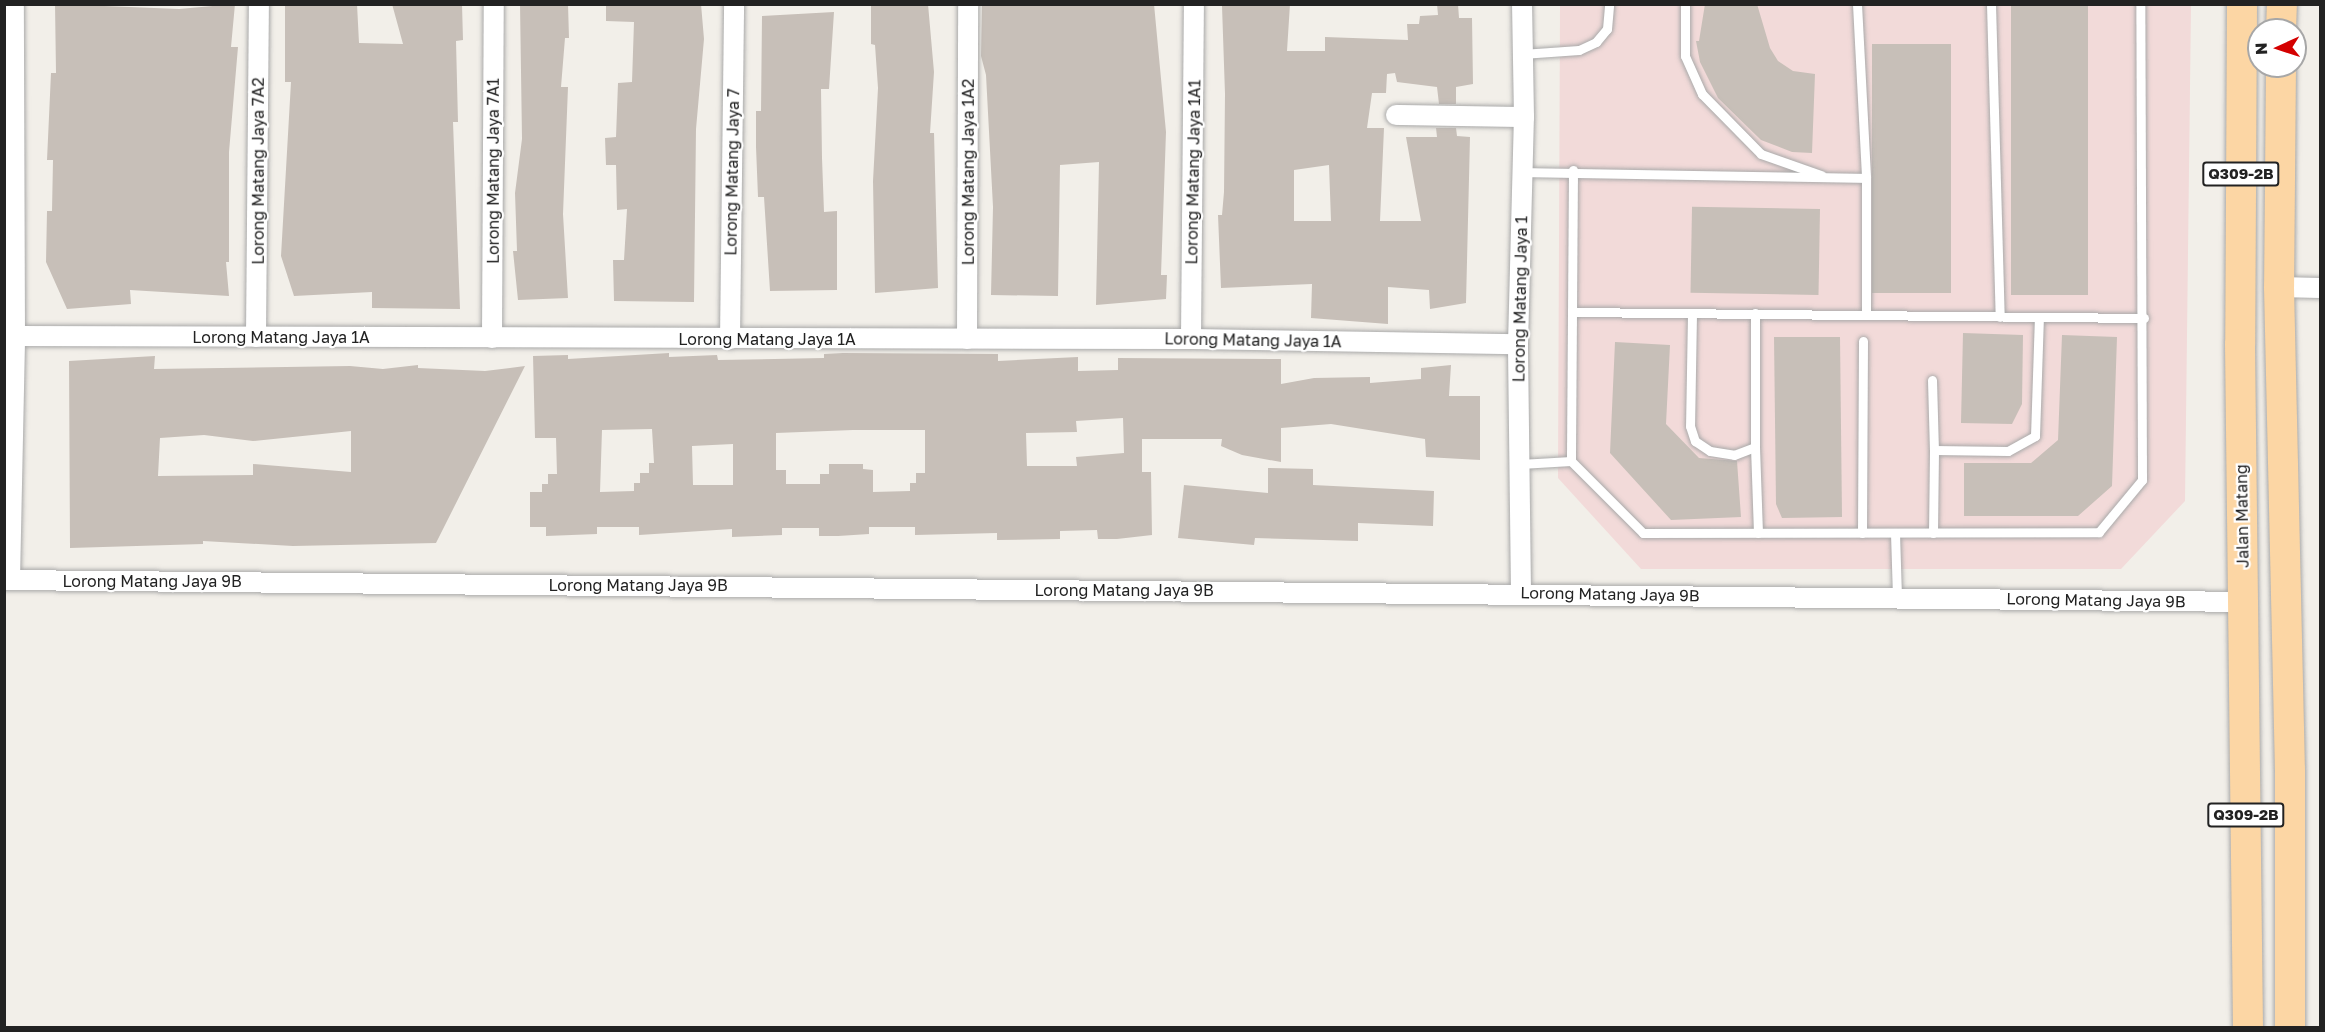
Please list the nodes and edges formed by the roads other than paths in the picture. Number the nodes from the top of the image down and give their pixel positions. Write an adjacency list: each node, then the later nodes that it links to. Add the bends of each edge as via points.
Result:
1 (14, 4): 31 (street)
2 (259, 4): 32 (street, Lorong Matang Jaya 7A2)
3 (494, 4): 33 (street, Lorong Matang Jaya 7A1)
4 (734, 4): 34 (street, Lorong Matang Jaya 7)
5 (968, 4): 35 (street, Lorong Matang Jaya 1A2)
6 (1194, 4): 36 (street, Lorong Matang Jaya 1A1)
7 (1522, 4): 14 (street, Lorong Matang Jaya 1)
8 (1609, 4): 14 (lane, via 1607,29 1596,42 1580,50)
9 (1685, 4): 20 (lane, via 1685,56 1702,94 1761,154)
10 (1857, 4): 21 (lane)
11 (1992, 4): 28 (lane)
12 (2140, 4): 30 (lane)
13 (2242, 4): 39 (main road, Jalan Matang / Q309-2B)
14 (1522, 54): 17 (street, Lorong Matang Jaya 1)
15 (2281, 78): 22 (main road)
16 (1396, 115): 17 (street)
17 (1524, 117): 19 (street, Lorong Matang Jaya 1)
18 (1573, 170): 19 (lane); 20 (lane); 24 (lane)
19 (1522, 172): 38 (street, Lorong Matang Jaya 1)
20 (1830, 178): 21 (lane)
21 (1866, 178): 27 (lane)
22 (2279, 287): 23 (street); 39 (main road, via 2260,288 2253,295); 54 (main road, via 2290,770)
23 (2320, 288)
24 (1572, 312): 26 (lane); 43 (lane)
25 (1755, 313): 26 (lane); 27 (lane); 41 (lane)
26 (1692, 314): 41 (lane, via 1690,426 1695,441 1710,452 1734,455)
27 (1866, 314): 28 (lane)
28 (2000, 317): 29 (lane)
29 (2039, 318): 30 (lane); 42 (lane, via 2035,436 2008,451)
30 (2144, 318): 48 (lane, via 2142,480 2099,532)
31 (15, 336): 32 (street, Lorong Matang Jaya 1A); 49 (street)
32 (256, 337): 33 (street, Lorong Matang Jaya 1A)
33 (492, 338): 34 (street, Lorong Matang Jaya 1A)
34 (730, 339): 35 (street, Lorong Matang Jaya 1A)
35 (967, 339): 36 (street, Lorong Matang Jaya 1A)
36 (1191, 339): 38 (street, Lorong Matang Jaya 1A)
37 (1863, 341): 46 (lane)
38 (1518, 344): 44 (street, Lorong Matang Jaya 1)
39 (2240, 344): 52 (main road, Jalan Matang / Q309-2B)
40 (1932, 380): 42 (lane)
41 (1755, 447): 45 (lane)
42 (1934, 450): 48 (lane)
43 (1571, 461): 44 (lane); 45 (lane, via 1643,533)
44 (1520, 464): 50 (street, Lorong Matang Jaya 1)
45 (1758, 533): 46 (lane)
46 (1862, 533): 47 (lane)
47 (1895, 533): 48 (lane); 51 (lane)
48 (1933, 533)
49 (7, 580): 50 (street, Lorong Matang Jaya 9B)
50 (1521, 593): 51 (street, Lorong Matang Jaya 9B)
51 (1897, 598): 52 (street, Lorong Matang Jaya 9B)
52 (2243, 602): 53 (main road, Jalan Matang / Q309-2B)
53 (2248, 1028)
54 (2290, 1028)

